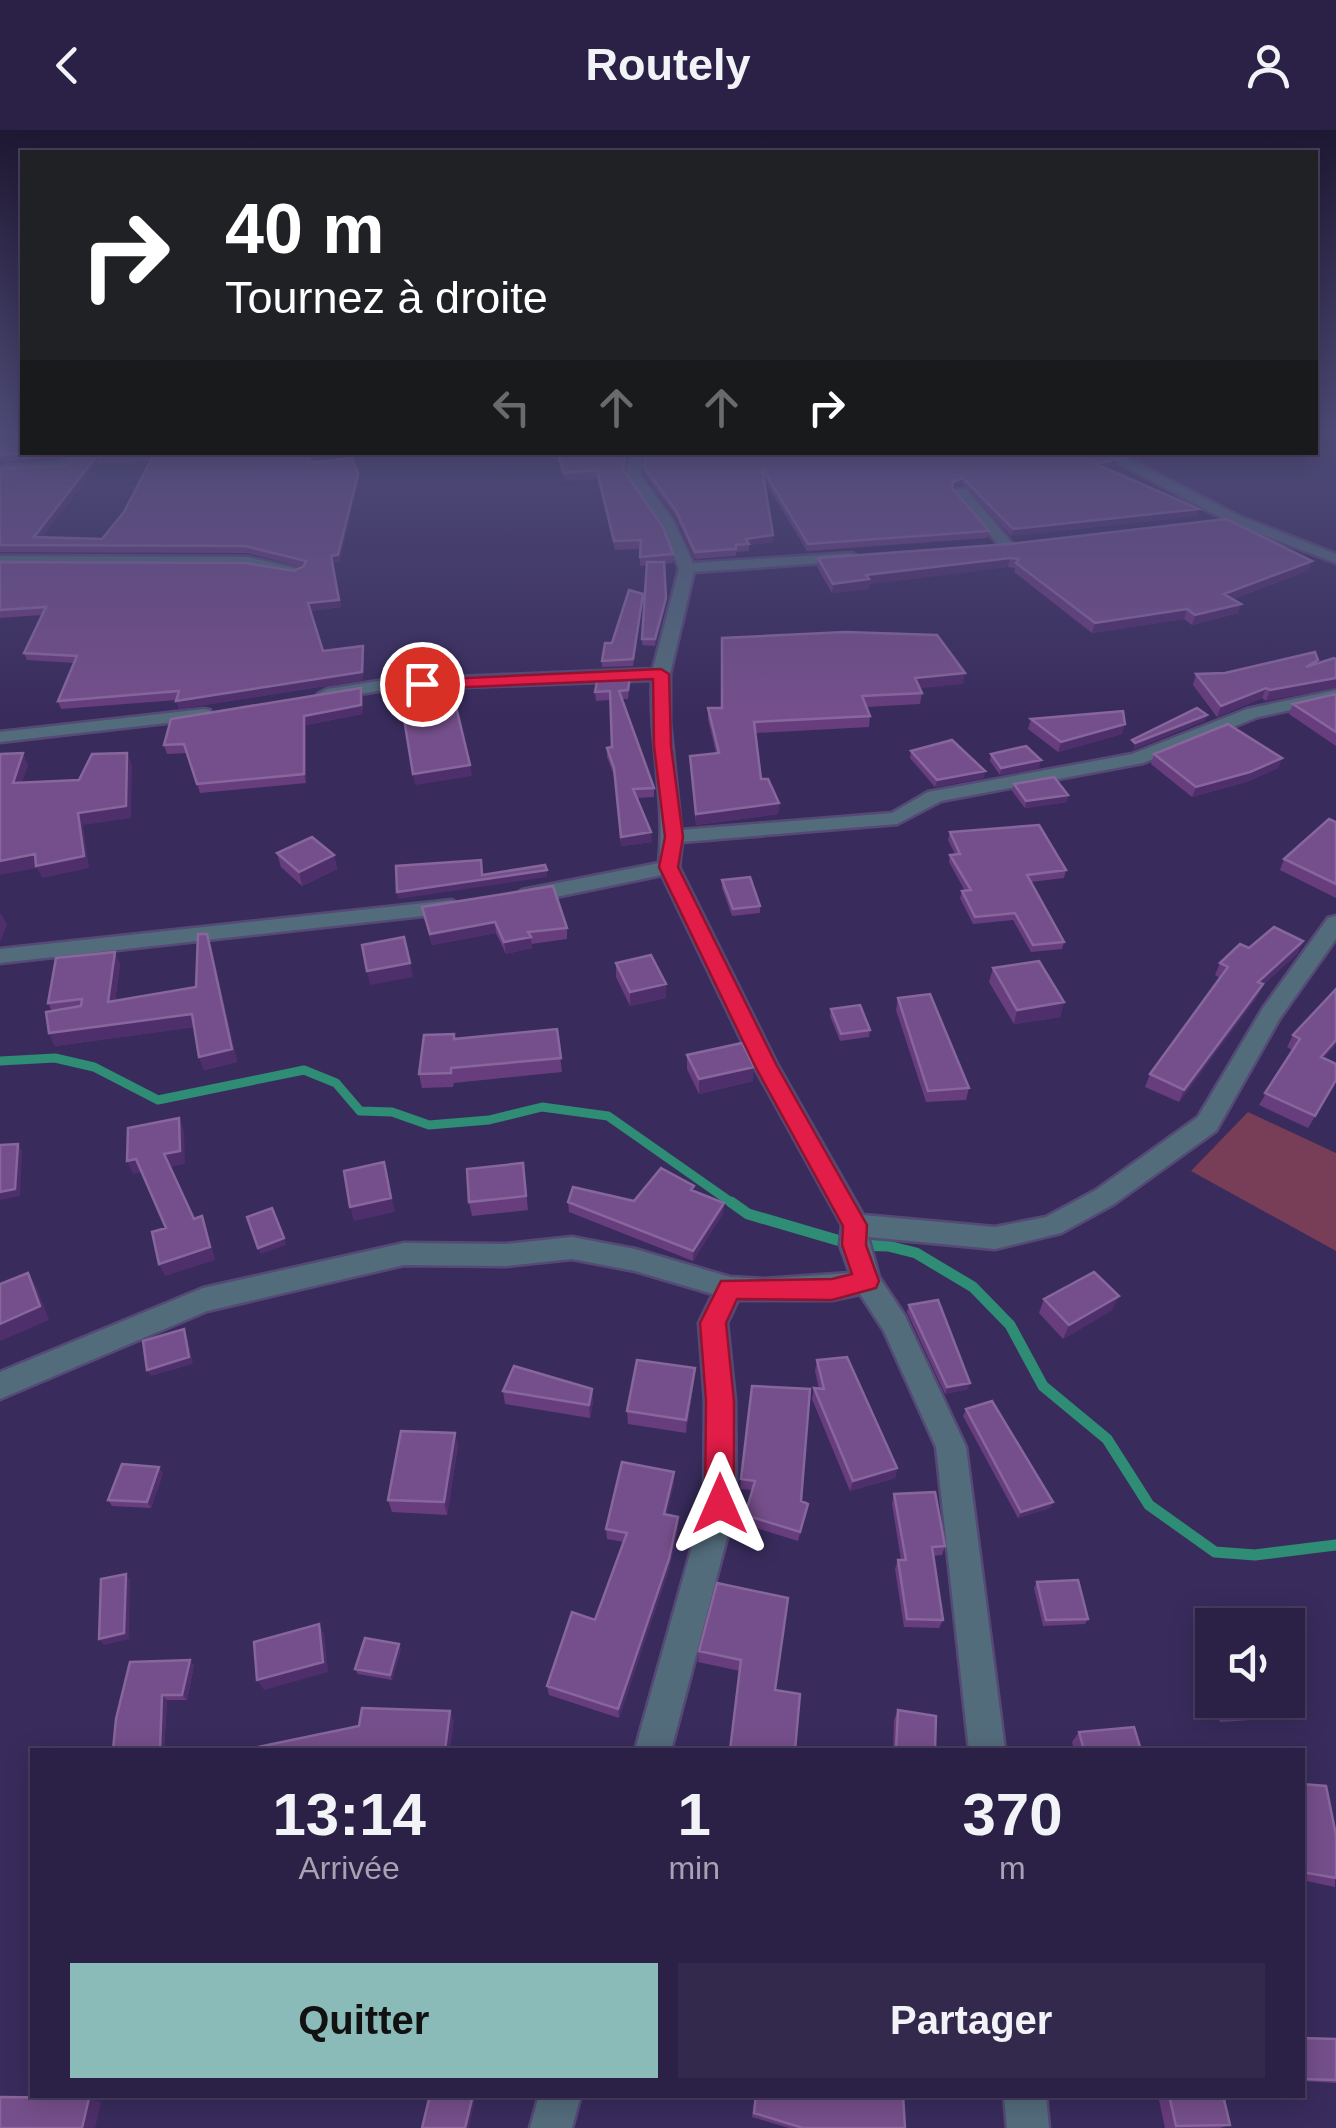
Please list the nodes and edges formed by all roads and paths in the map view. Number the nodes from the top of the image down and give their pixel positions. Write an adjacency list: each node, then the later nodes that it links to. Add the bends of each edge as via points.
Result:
1 (668, 527): 10 (street)
2 (991, 527): 5 (street)
3 (1255, 527): 8 (street)
4 (1026, 544): 5 (street)
5 (1007, 546): 6 (street)
6 (990, 547)
7 (864, 556): 10 (street)
8 (1336, 559)
9 (0, 561): 11 (street, via 210,561)
10 (688, 568): 12 (street)
11 (296, 570)
12 (661, 674): 14 (street, via 385,685); 17 (street)
13 (1336, 694): 17 (street, via 1253,713 1136,759 935,796 897,818)
14 (312, 696)
15 (222, 711): 16 (street)
16 (0, 737)
17 (674, 837): 18 (street)
18 (669, 867): 20 (street, via 487,902); 21 (street, via 766,1066)
19 (1336, 923): 21 (street, via 1271,1014 1207,1124 1105,1197 1052,1226 995,1238)
20 (0, 956)
21 (855, 1225): 22 (street, via 854,1245)
22 (867, 1281): 23 (street, via 832,1289); 26 (street, via 895,1324 951,1447)
23 (730, 1288): 24 (street, via 572,1248 404,1254 203,1300); 25 (street, via 713,1323 720,1504)
24 (0, 1386)
25 (655, 1748)
26 (988, 1748)
27 (559, 2098): 29 (street)
28 (1025, 2098): 30 (street)
29 (551, 2128)
30 (1028, 2128)

